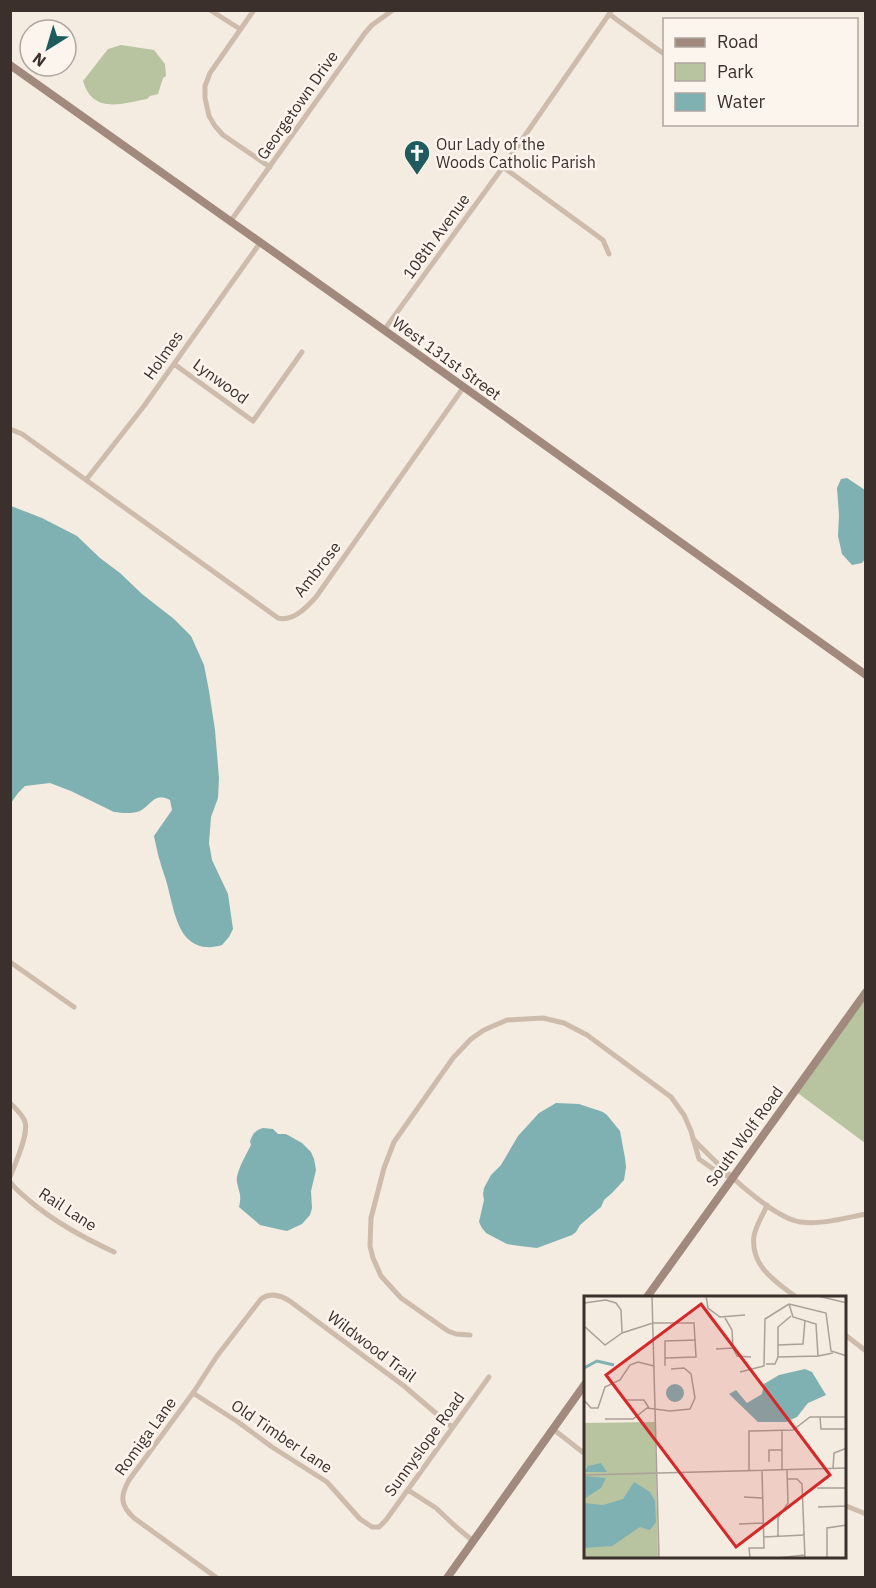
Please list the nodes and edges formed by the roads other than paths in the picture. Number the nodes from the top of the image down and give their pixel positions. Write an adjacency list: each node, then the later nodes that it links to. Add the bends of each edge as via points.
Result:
1 (210, 10): 5 (street)
2 (254, 10): 5 (street)
3 (393, 10): 8 (street, Georgetown Drive, via 365,33)
4 (610, 12): 6 (street); 9 (street, 108th Avenue)
5 (240, 29): 8 (street, via 210,73 206,108 223,135)
6 (663, 53)
7 (10, 66): 10 (street, West 131st Street)
8 (270, 167): 10 (street, Georgetown Drive)
9 (503, 167): 12 (street, via 603,240); 13 (street, 108th Avenue)
10 (230, 222): 11 (street, West 131st Street)
11 (260, 243): 13 (street, West 131st Street); 15 (street, Holmes)
12 (609, 254)
13 (384, 330): 16 (street, West 131st Street)
14 (302, 352): 15 (street, Lynwood, via 253,420)
15 (174, 363): 18 (street, Holmes)
16 (463, 388): 18 (street, Ambrose, via 316,597 288,618 278,618); 19 (street, West 131st Street)
17 (10, 429): 18 (street, Ambrose)
18 (86, 480)
19 (866, 675)
20 (10, 962): 22 (street)
21 (866, 992): 25 (street, South Wolf Road)
22 (74, 1007)
23 (10, 1103): 24 (street, via 23,1117 26,1132)
24 (10, 1177)
25 (732, 1178): 27 (street); 31 (street, South Wolf Road); 33 (street, via 693,1139 671,1096 575,1028 543,1018 519,1018 497,1024 471,1039 453,1058 394,1142 384,1168 369,1237 381,1276 401,1298 448,1331)
26 (10, 1182): 29 (street, Rail Lane, via 43,1212)
27 (767, 1205): 28 (street, via 802,1222); 32 (street, via 754,1236 758,1261 770,1277)
28 (866, 1214)
29 (114, 1252)
30 (271, 1294): 38 (street, Romiga Lane, via 261,1299 249,1314); 39 (street, Wildwood Trail, via 291,1302)
31 (649, 1296)
32 (795, 1296)
33 (470, 1335)
34 (846, 1336): 35 (street)
35 (866, 1352)
36 (489, 1377): 39 (street, Sunnyslope Road)
37 (584, 1385): 40 (street)
38 (193, 1393): 45 (street, Old Timber Lane, via 327,1482 360,1519); 47 (street, Romiga Lane, via 129,1480 123,1504 134,1518)
39 (453, 1427): 42 (street, Sunnyslope Road)
40 (553, 1429): 41 (street); 46 (street)
41 (584, 1453)
42 (408, 1490): 45 (street, Sunnyslope Road); 46 (street)
43 (846, 1506): 44 (street)
44 (866, 1514)
45 (379, 1527)
46 (473, 1540): 48 (street)
47 (217, 1578)
48 (447, 1578)

